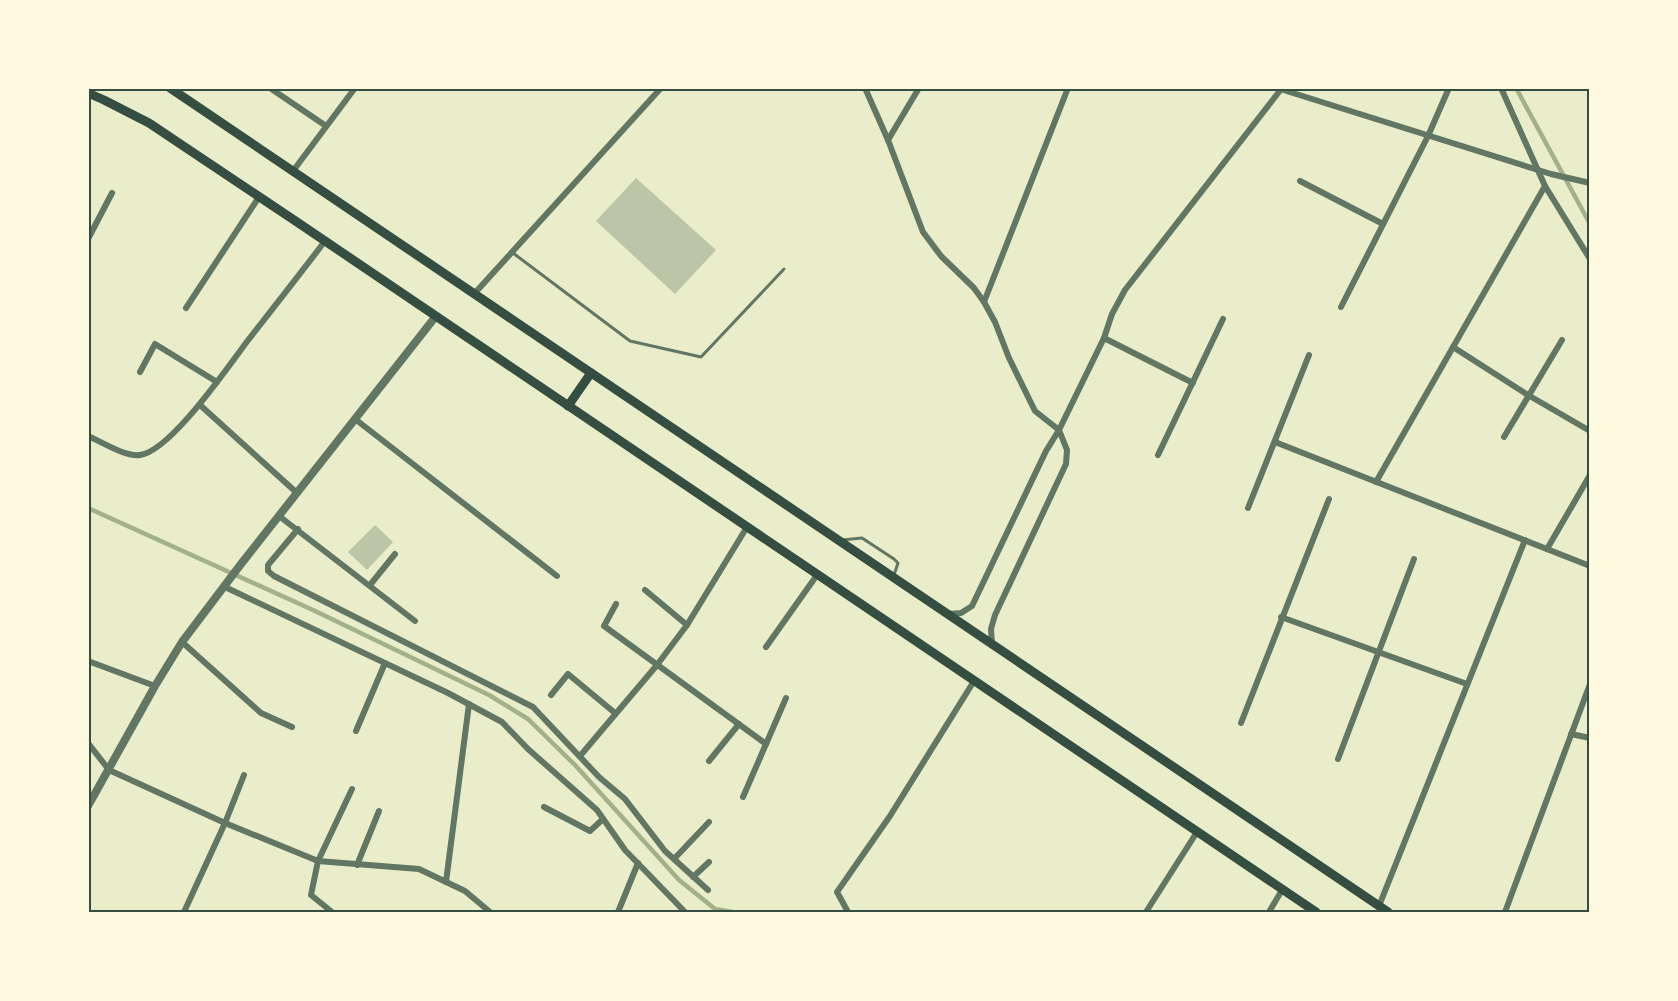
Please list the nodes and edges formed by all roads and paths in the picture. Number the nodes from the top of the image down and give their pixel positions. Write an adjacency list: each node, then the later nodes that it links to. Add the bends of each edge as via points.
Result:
1 (270, 88): 12 (street)
2 (355, 88): 12 (street)
3 (661, 88): 25 (street)
4 (866, 88): 14 (street)
5 (919, 88): 14 (street)
6 (1068, 88): 29 (street)
7 (1449, 88): 13 (street)
8 (1501, 88): 15 (street)
9 (173, 89): 16 (main road)
10 (1280, 89): 13 (street); 34 (street, via 1125,290)
11 (88, 93): 21 (main road, via 149,123)
12 (326, 126): 16 (street)
13 (1428, 136): 15 (street); 22 (street)
14 (888, 140): 29 (street, via 923,232)
15 (1537, 170): 18 (street); 19 (street)
16 (293, 171): 28 (main road)
17 (1300, 181): 22 (street)
18 (1590, 183)
19 (1545, 186): 26 (street); 36 (street)
20 (112, 193): 23 (street)
21 (259, 197): 24 (main road); 31 (street)
22 (1383, 224): 30 (street)
23 (88, 239)
24 (325, 241): 32 (main road); 40 (street)
25 (512, 252): 27 (lane, via 630,340 701,357); 28 (street)
26 (1590, 259)
27 (784, 269)
28 (474, 294): 39 (main road)
29 (984, 302): 46 (street, via 1035,411)
30 (1341, 307)
31 (186, 308)
32 (436, 316): 44 (main road); 45 (street)
33 (1223, 319): 41 (street)
34 (1104, 338): 41 (street); 46 (street)
35 (1562, 340): 42 (street)
36 (1453, 347): 42 (street); 53 (street)
37 (1309, 355): 50 (street)
38 (140, 372): 40 (street, via 155,344)
39 (591, 373): 44 (main road); 60 (main road)
40 (217, 382): 43 (street)
41 (1193, 383): 51 (street)
42 (1528, 395): 47 (street); 49 (street)
43 (200, 405): 48 (street, via 149,452 138,455 118,450); 54 (street)
44 (568, 406): 58 (main road)
45 (355, 419): 54 (street); 67 (street)
46 (1059, 430): 73 (street, via 972,606 961,613); 78 (street, via 1067,450 1066,464 995,615)
47 (1590, 431)
48 (88, 436)
49 (1504, 437)
50 (1275, 442): 53 (street); 56 (street)
51 (1158, 455)
52 (1590, 475): 62 (street)
53 (1376, 482): 61 (street)
54 (297, 493): 57 (street)
55 (1329, 499): 74 (street)
56 (1248, 508)
57 (279, 516): 59 (street); 70 (street)
58 (747, 527): 66 (main road); 76 (street)
59 (298, 529): 69 (street); 100 (street, via 268,565 274,576 533,707)
60 (838, 540): 68 (main road); 68 (lane, via 862,538 894,559 898,562)
61 (1525, 540): 62 (street); 85 (street)
62 (1547, 549): 65 (street)
63 (395, 554): 69 (street)
64 (1414, 559): 80 (street)
65 (1590, 566)
66 (817, 575): 79 (street); 84 (main road)
67 (557, 576)
68 (893, 577): 73 (main road)
69 (370, 585): 75 (street)
70 (225, 587): 77 (street); 82 (street)
71 (645, 590): 76 (street)
72 (616, 604): 83 (street, via 604,626)
73 (947, 614): 78 (main road)
74 (1281, 617): 80 (street); 92 (street)
75 (415, 621)
76 (687, 624): 83 (street)
77 (183, 642): 87 (street); 94 (street, via 261,713)
78 (992, 644): 123 (main road)
79 (766, 646)
80 (1379, 651): 85 (street); 101 (street)
81 (88, 662): 87 (street)
82 (385, 663): 90 (street); 95 (street)
83 (657, 665): 91 (street); 93 (street)
84 (974, 681): 113 (main road); 129 (street, via 890,816 837,892)
85 (1467, 684): 123 (street)
86 (1590, 684): 96 (street)
87 (155, 686): 103 (street)
88 (551, 695): 91 (street, via 568,674)
89 (786, 698): 99 (street)
90 (469, 704): 110 (street, via 502,722); 120 (street)
91 (615, 713): 100 (street)
92 (1241, 723)
93 (739, 724): 99 (street); 102 (street)
94 (292, 727)
95 (356, 731)
96 (1571, 734): 97 (street); 134 (street)
97 (1590, 738)
98 (88, 743): 103 (street)
99 (766, 744): 106 (street)
100 (580, 756): 114 (street, via 625,799)
101 (1338, 759)
102 (709, 761)
103 (109, 770): 107 (street); 112 (street)
104 (244, 776): 112 (street)
105 (352, 789): 115 (street)
106 (743, 797)
107 (88, 806)
108 (544, 807): 110 (street, via 590,831)
109 (379, 811): 118 (street)
110 (603, 819): 117 (street)
111 (709, 822): 114 (street)
112 (225, 823): 115 (street); 124 (street)
113 (1197, 832): 122 (main road); 130 (street)
114 (674, 859): 119 (street)
115 (318, 861): 118 (street); 125 (street, via 311,896)
116 (709, 862): 119 (street)
117 (638, 863): 127 (street); 128 (street)
118 (357, 865): 120 (street, via 419,869)
119 (693, 877): 121 (street)
120 (446, 882): 126 (street, via 465,891)
121 (708, 890)
122 (1282, 890): 131 (street); 132 (main road)
123 (1378, 906): 133 (main road)
124 (184, 912)
125 (332, 912)
126 (490, 912)
127 (618, 912)
128 (685, 912)
129 (848, 912)
130 (1146, 912)
131 (1269, 912)
132 (1316, 912)
133 (1388, 912)
134 (1505, 912)

